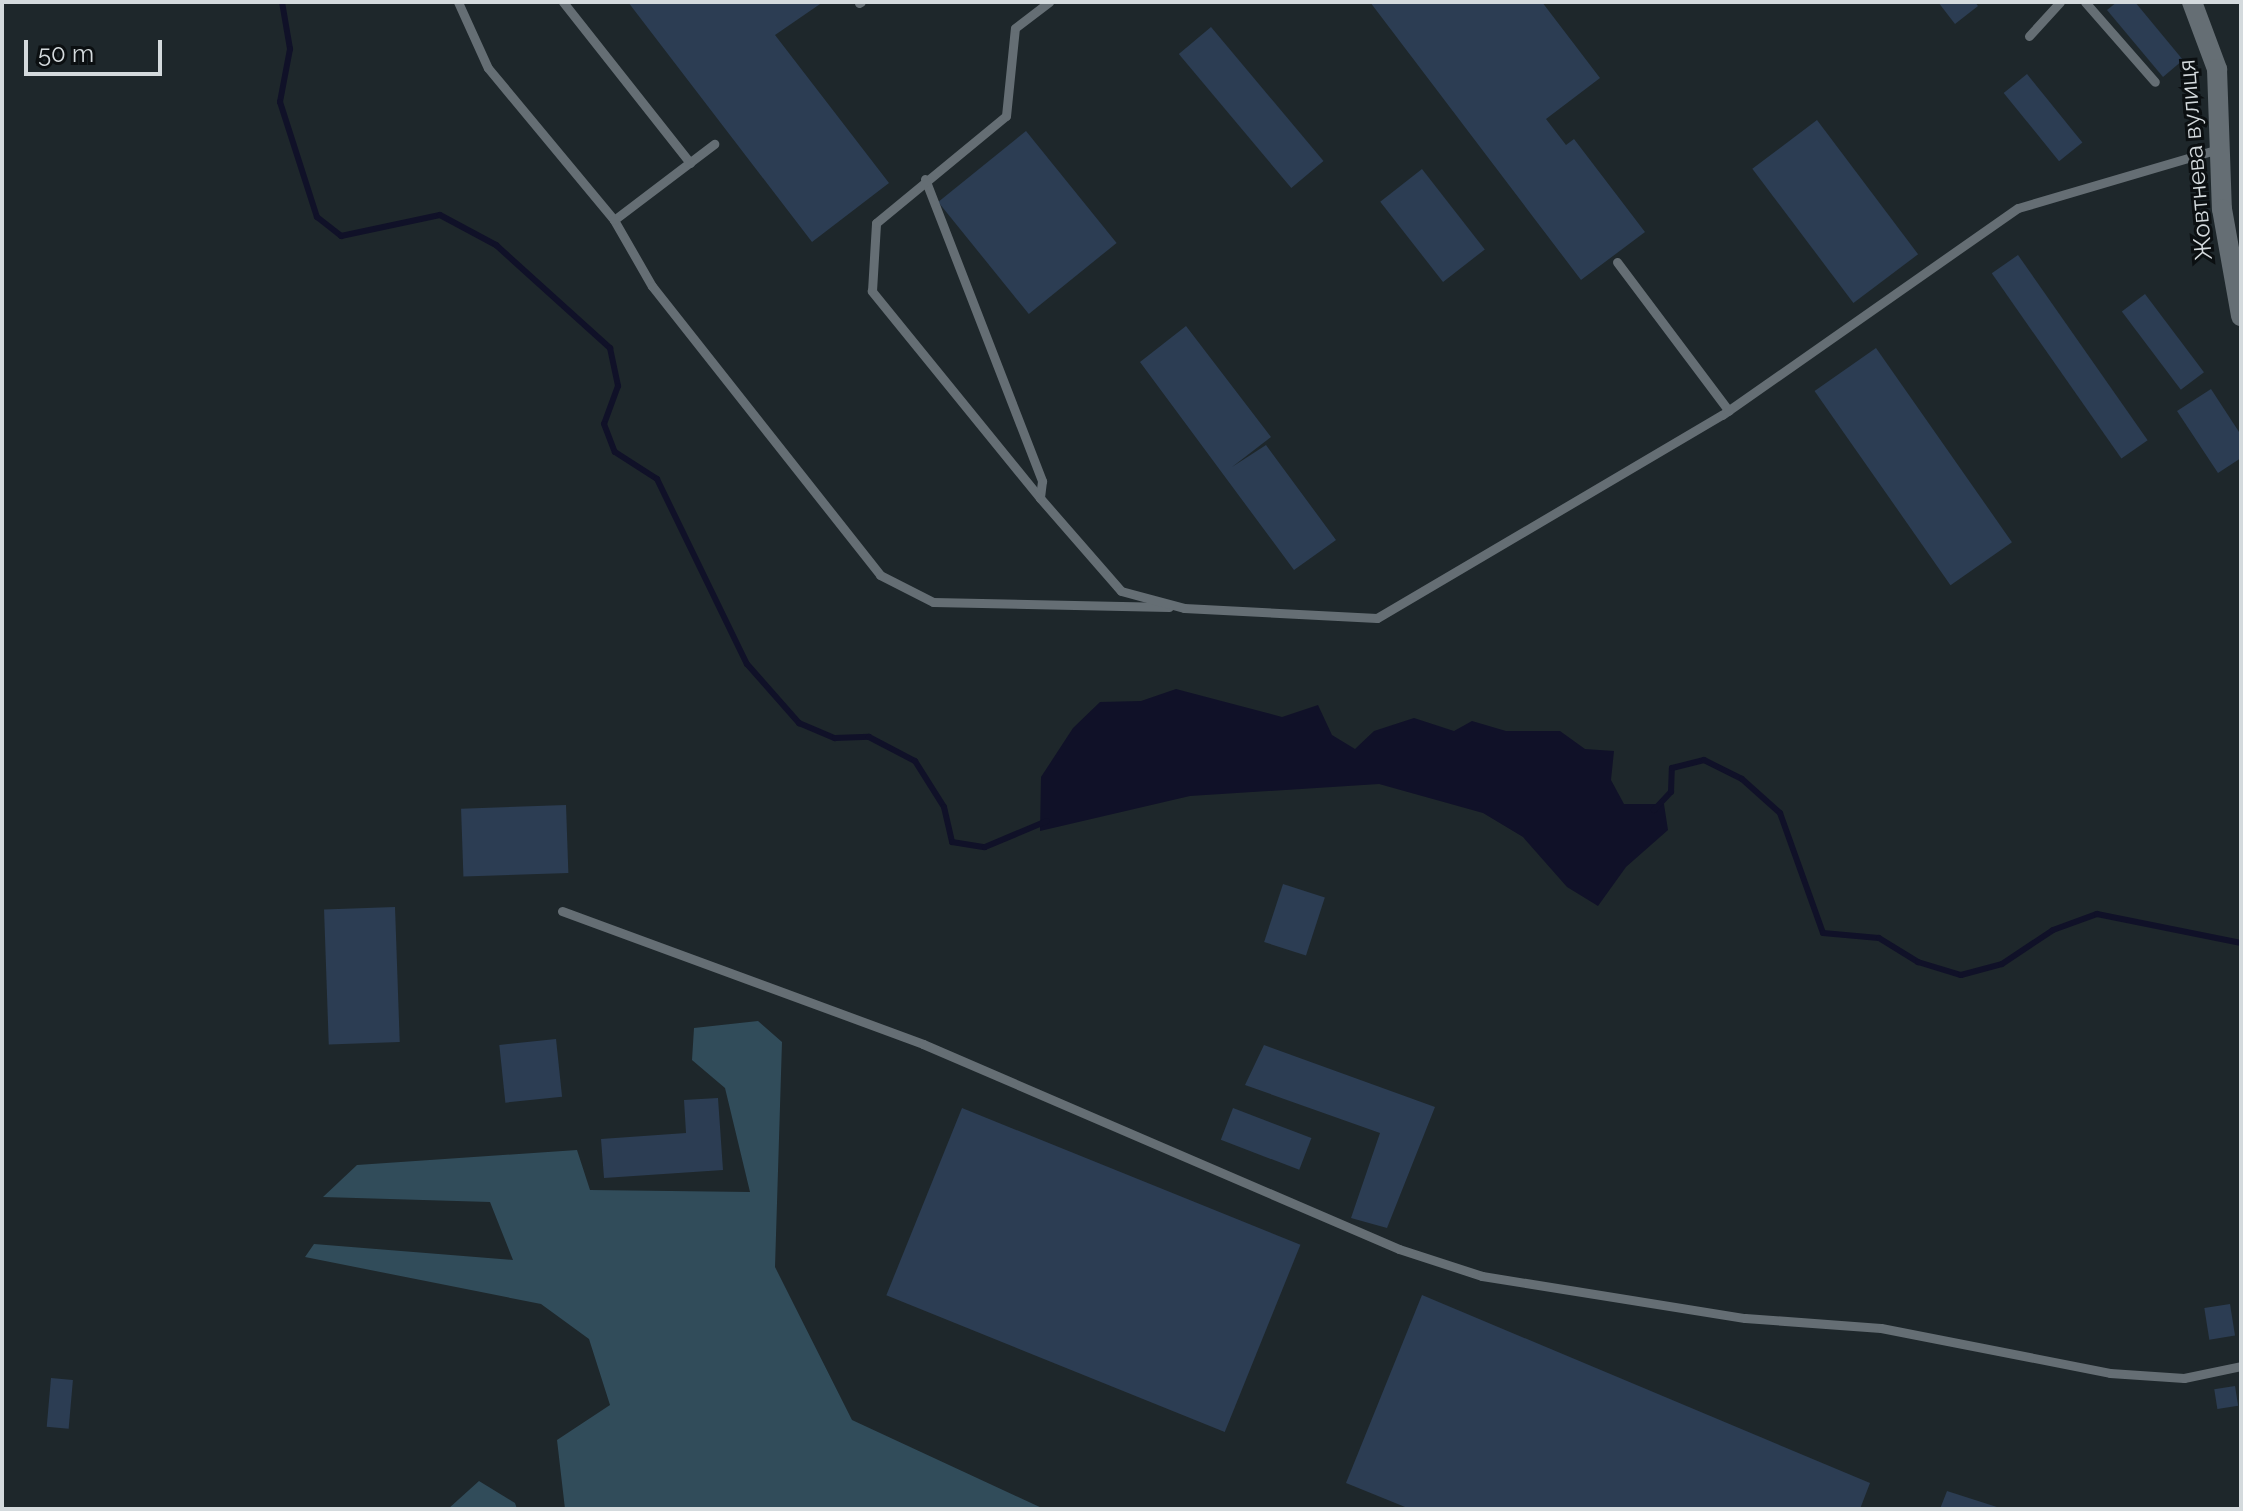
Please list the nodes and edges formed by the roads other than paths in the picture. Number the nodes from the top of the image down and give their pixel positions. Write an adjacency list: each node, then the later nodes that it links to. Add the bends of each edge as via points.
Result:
1 (458, 2): 13 (lane, via 488,68)
2 (563, 2): 11 (lane)
3 (1049, 2): 12 (lane, via 1015,28 1006,116)
4 (2060, 2): 7 (lane)
5 (2085, 2): 8 (lane)
6 (2192, 2): 10 (street, Жовтнева вулиця, via 2217,69)
7 (2029, 36)
8 (2155, 82)
9 (714, 144): 11 (lane)
10 (2218, 149): 15 (street, Жовтнева вулиця); 16 (lane, via 2018,208)
11 (690, 163): 13 (lane)
12 (925, 179): 17 (lane, via 1042,481); 17 (lane, via 876,223 872,291)
13 (614, 220): 18 (lane, via 652,286 839,527 902,592 978,605)
14 (1617, 262): 16 (lane)
15 (2241, 316)
16 (1729, 411): 18 (lane, via 1377,618)
17 (1040, 498): 18 (lane, via 1121,591)
18 (1184, 608)
19 (562, 911): 20 (lane, via 893,1032 1399,1249 1482,1276 1745,1318 1881,1328 2110,1373 2184,1378)
20 (2241, 1366)

